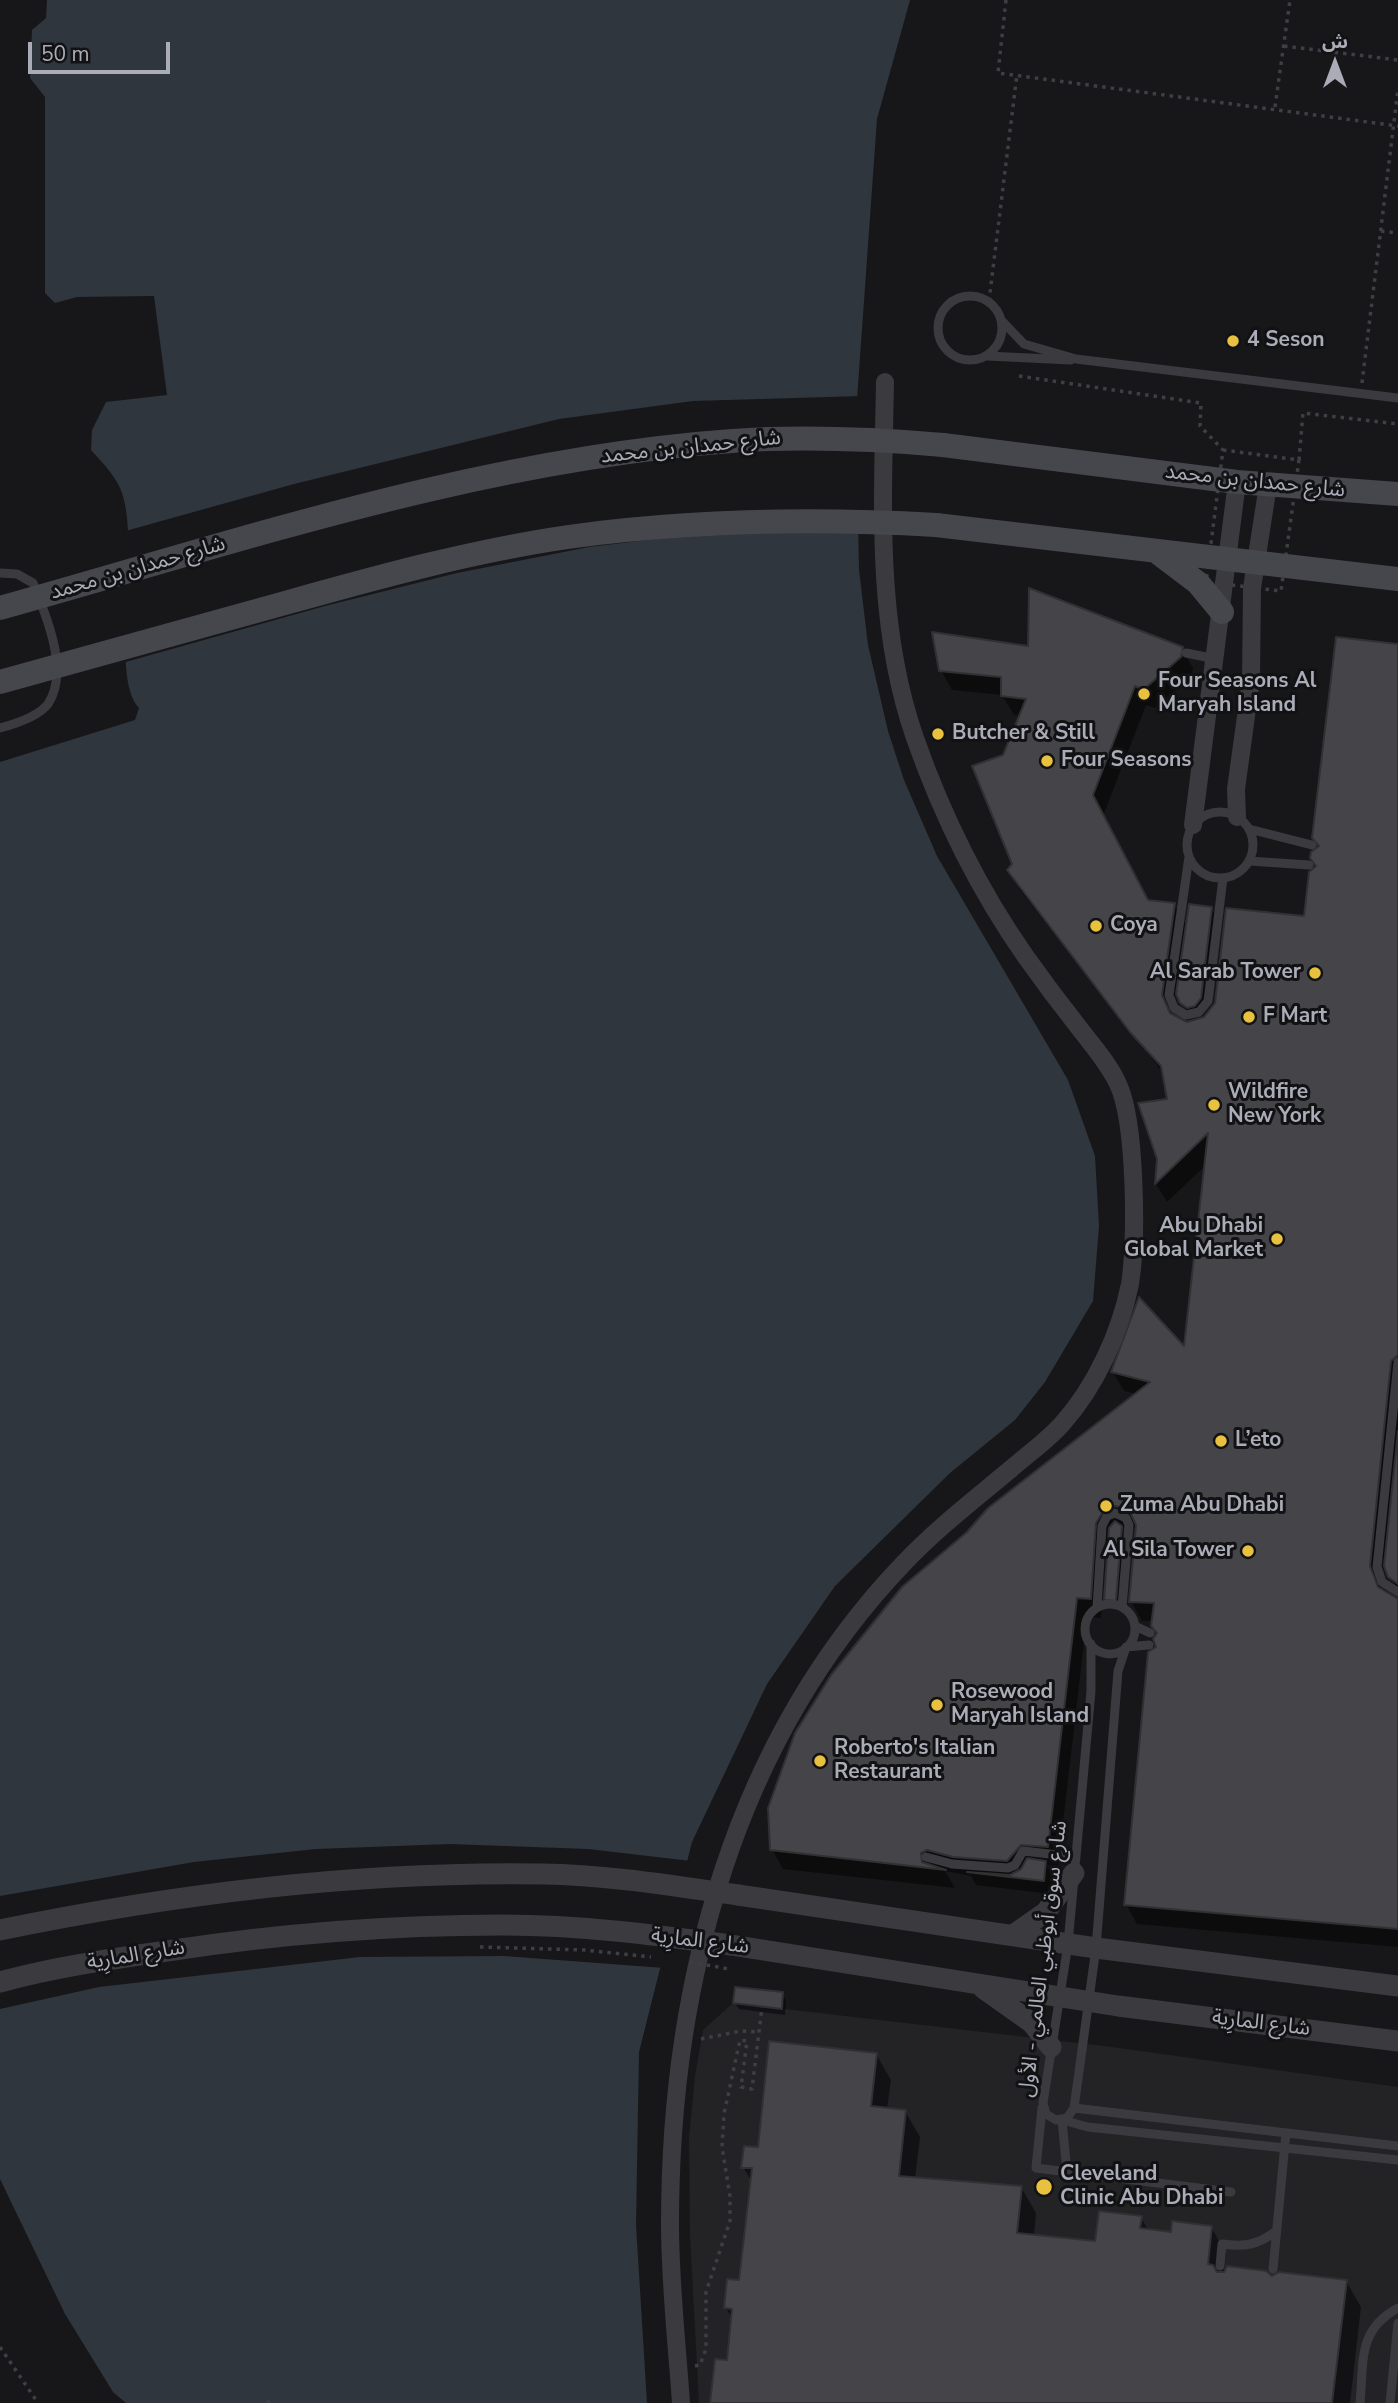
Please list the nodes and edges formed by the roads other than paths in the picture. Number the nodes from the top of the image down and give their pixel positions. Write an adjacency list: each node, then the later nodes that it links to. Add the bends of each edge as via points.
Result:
1 (1002, 321): 2 (lane, via 998,345); 2 (lane, via 989,301 973,296 956,299 943,310 938,326 941,343 953,355 970,360); 3 (lane, via 1024,344)
2 (986, 356): 3 (lane)
3 (1076, 359): 5 (lane)
4 (885, 382): 63 (street, via 885,584 895,663 914,733 943,808 982,888 1119,1086 1128,1117 1134,1254 1115,1334 1073,1410 1049,1437 905,1562 837,1642 781,1730 726,1856 707,1921 685,2038 671,2174 672,2281)
5 (1398, 398)
6 (1237, 482): 7 (main road, شارع حمدان بن محمد); 10 (street); 14 (main road, شارع حمدان بن محمد, bridge, via 888,440 783,438 682,445 548,465 421,491)
7 (1268, 485): 8 (main road, شارع حمدان بن محمد); 11 (street)
8 (1398, 494)
9 (1153, 550): 10 (main road); 15 (main road, via 1184,571); 18 (main road, bridge, via 936,525 846,520 732,521 618,530 407,570)
10 (1228, 559): 11 (main road); 15 (street)
11 (1256, 562): 13 (main road); 20 (street, via 1250,608 1250,699 1236,789)
12 (0, 573): 19 (lane, via 17,574 33,583 49,629 56,671 47,705 33,716)
13 (1398, 579)
14 (0, 608)
15 (1222, 612): 17 (street)
16 (1186, 653): 17 (lane)
17 (1216, 659): 21 (street)
18 (0, 682)
19 (0, 728)
20 (1243, 823): 21 (lane, via 1228,813 1209,814); 22 (lane); 24 (lane, via 1253,839)
21 (1193, 825): 23 (lane, via 1188,835)
22 (1312, 845)
23 (1189, 857): 26 (lane, via 1202,873); 26 (lane, via 1169,995 1174,1008 1186,1015 1199,1012 1208,1001)
24 (1249, 861): 25 (lane); 26 (lane, via 1233,876)
25 (1309, 865)
26 (1223, 878)
27 (1398, 1362): 28 (lane, via 1377,1567 1382,1582)
28 (1398, 1592)
29 (1122, 1607): 30 (lane); 30 (lane, شارع سوق أبوظبي العالمي - الأول, via 1129,1525 1115,1513 1107,1516 1102,1526); 31 (lane)
30 (1097, 1608): 33 (lane, شارع سوق أبوظبي العالمي - الأول, via 1087,1620)
31 (1135, 1626): 32 (lane); 35 (lane)
32 (1150, 1633)
33 (1091, 1644): 35 (lane, via 1104,1653); 37 (lane, شارع سوق أبوظبي العالمي - الأول)
34 (1149, 1645): 35 (lane)
35 (1126, 1647): 41 (lane, via 1117,1679)
36 (926, 1857): 37 (lane, via 1008,1868 1016,1865 1023,1851)
37 (1075, 1865): 39 (street, via 1046,1912); 40 (lane, شارع سوق أبوظبي العالمي - الأول)
38 (0, 1930): 39 (street, bridge, via 99,1910 333,1879 545,1874 665,1885)
39 (1013, 1935): 40 (street)
40 (1068, 1944): 41 (street); 45 (lane, شارع سوق أبوظبي العالمي - الأول)
41 (1096, 1948): 44 (street); 46 (lane)
42 (0, 1982): 43 (street, شارع المارِية, bridge, via 98,1961 229,1942 360,1930 506,1925 656,1935)
43 (976, 1984): 45 (street, شارع المارِية); 48 (street, via 1020,2012)
44 (1398, 1986)
45 (1061, 1997): 46 (street, شارع المارِية); 48 (lane, شارع سوق أبوظبي العالمي - الأول)
46 (1088, 2002): 47 (street, شارع المارِية); 50 (lane)
47 (1398, 2041)
48 (1051, 2048): 49 (lane, شارع سوق أبوظبي العالمي - الأول)
49 (1043, 2103): 51 (lane, شارع سوق أبوظبي العالمي - الأول, via 1046,2114); 56 (lane, via 1036,2168)
50 (1073, 2108): 51 (lane, شارع سوق أبوظبي العالمي - الأول); 52 (lane)
51 (1062, 2120): 54 (lane, via 1088,2127); 56 (lane)
52 (1286, 2133): 53 (lane); 54 (lane)
53 (1398, 2146)
54 (1285, 2147): 55 (lane); 58 (lane)
55 (1398, 2160)
56 (1067, 2172): 57 (lane)
57 (1231, 2192)
58 (1275, 2232): 59 (lane, via 1246,2247 1223,2245); 60 (lane)
59 (1220, 2266)
60 (1273, 2269)
61 (1398, 2308): 64 (lane, via 1371,2329)
62 (1398, 2323): 65 (lane)
63 (681, 2403)
64 (1360, 2403)
65 (1390, 2403)

